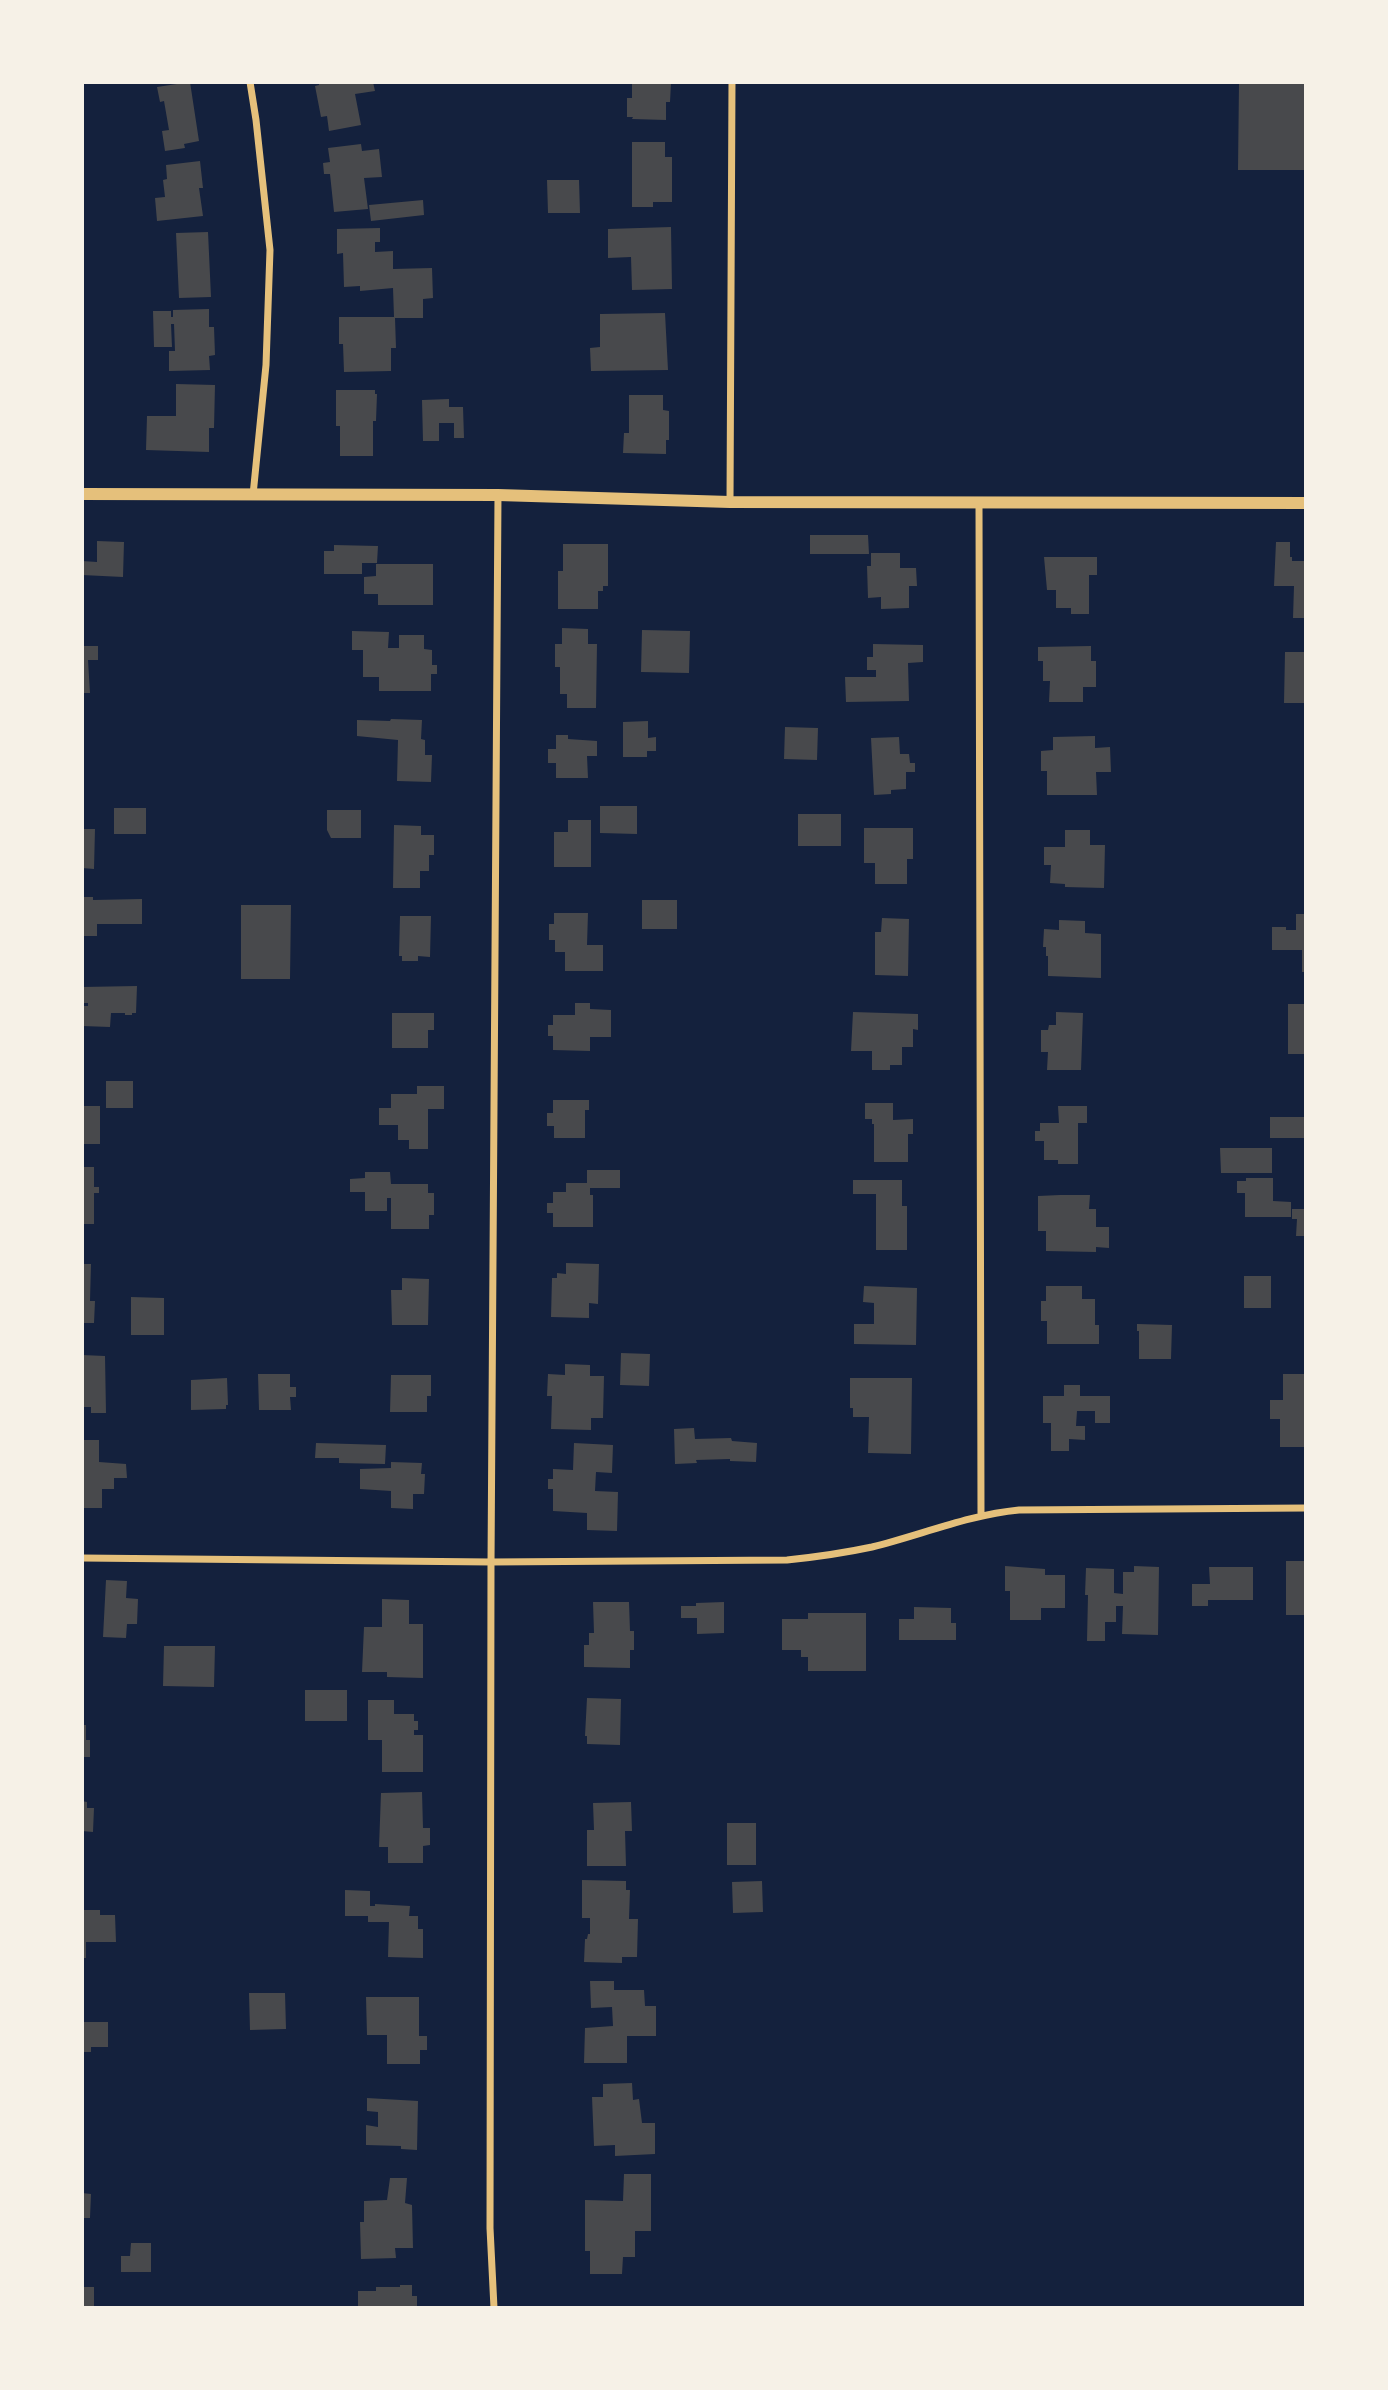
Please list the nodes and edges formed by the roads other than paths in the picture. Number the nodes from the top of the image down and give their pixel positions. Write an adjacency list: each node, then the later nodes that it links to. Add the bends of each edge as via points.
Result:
1 (250, 82): 4 (street, via 270,250 266,365)
2 (732, 82): 6 (street)
3 (82, 494): 4 (street)
4 (253, 495): 5 (street)
5 (498, 495): 6 (street); 12 (street)
6 (730, 502): 7 (street)
7 (979, 502): 8 (street); 10 (street)
8 (1306, 503)
9 (1306, 1508): 10 (street, via 1019,1510)
10 (981, 1516): 12 (street, via 874,1546 787,1560)
11 (82, 1558): 12 (street)
12 (491, 1562): 13 (street, via 490,2228)
13 (494, 2308)

